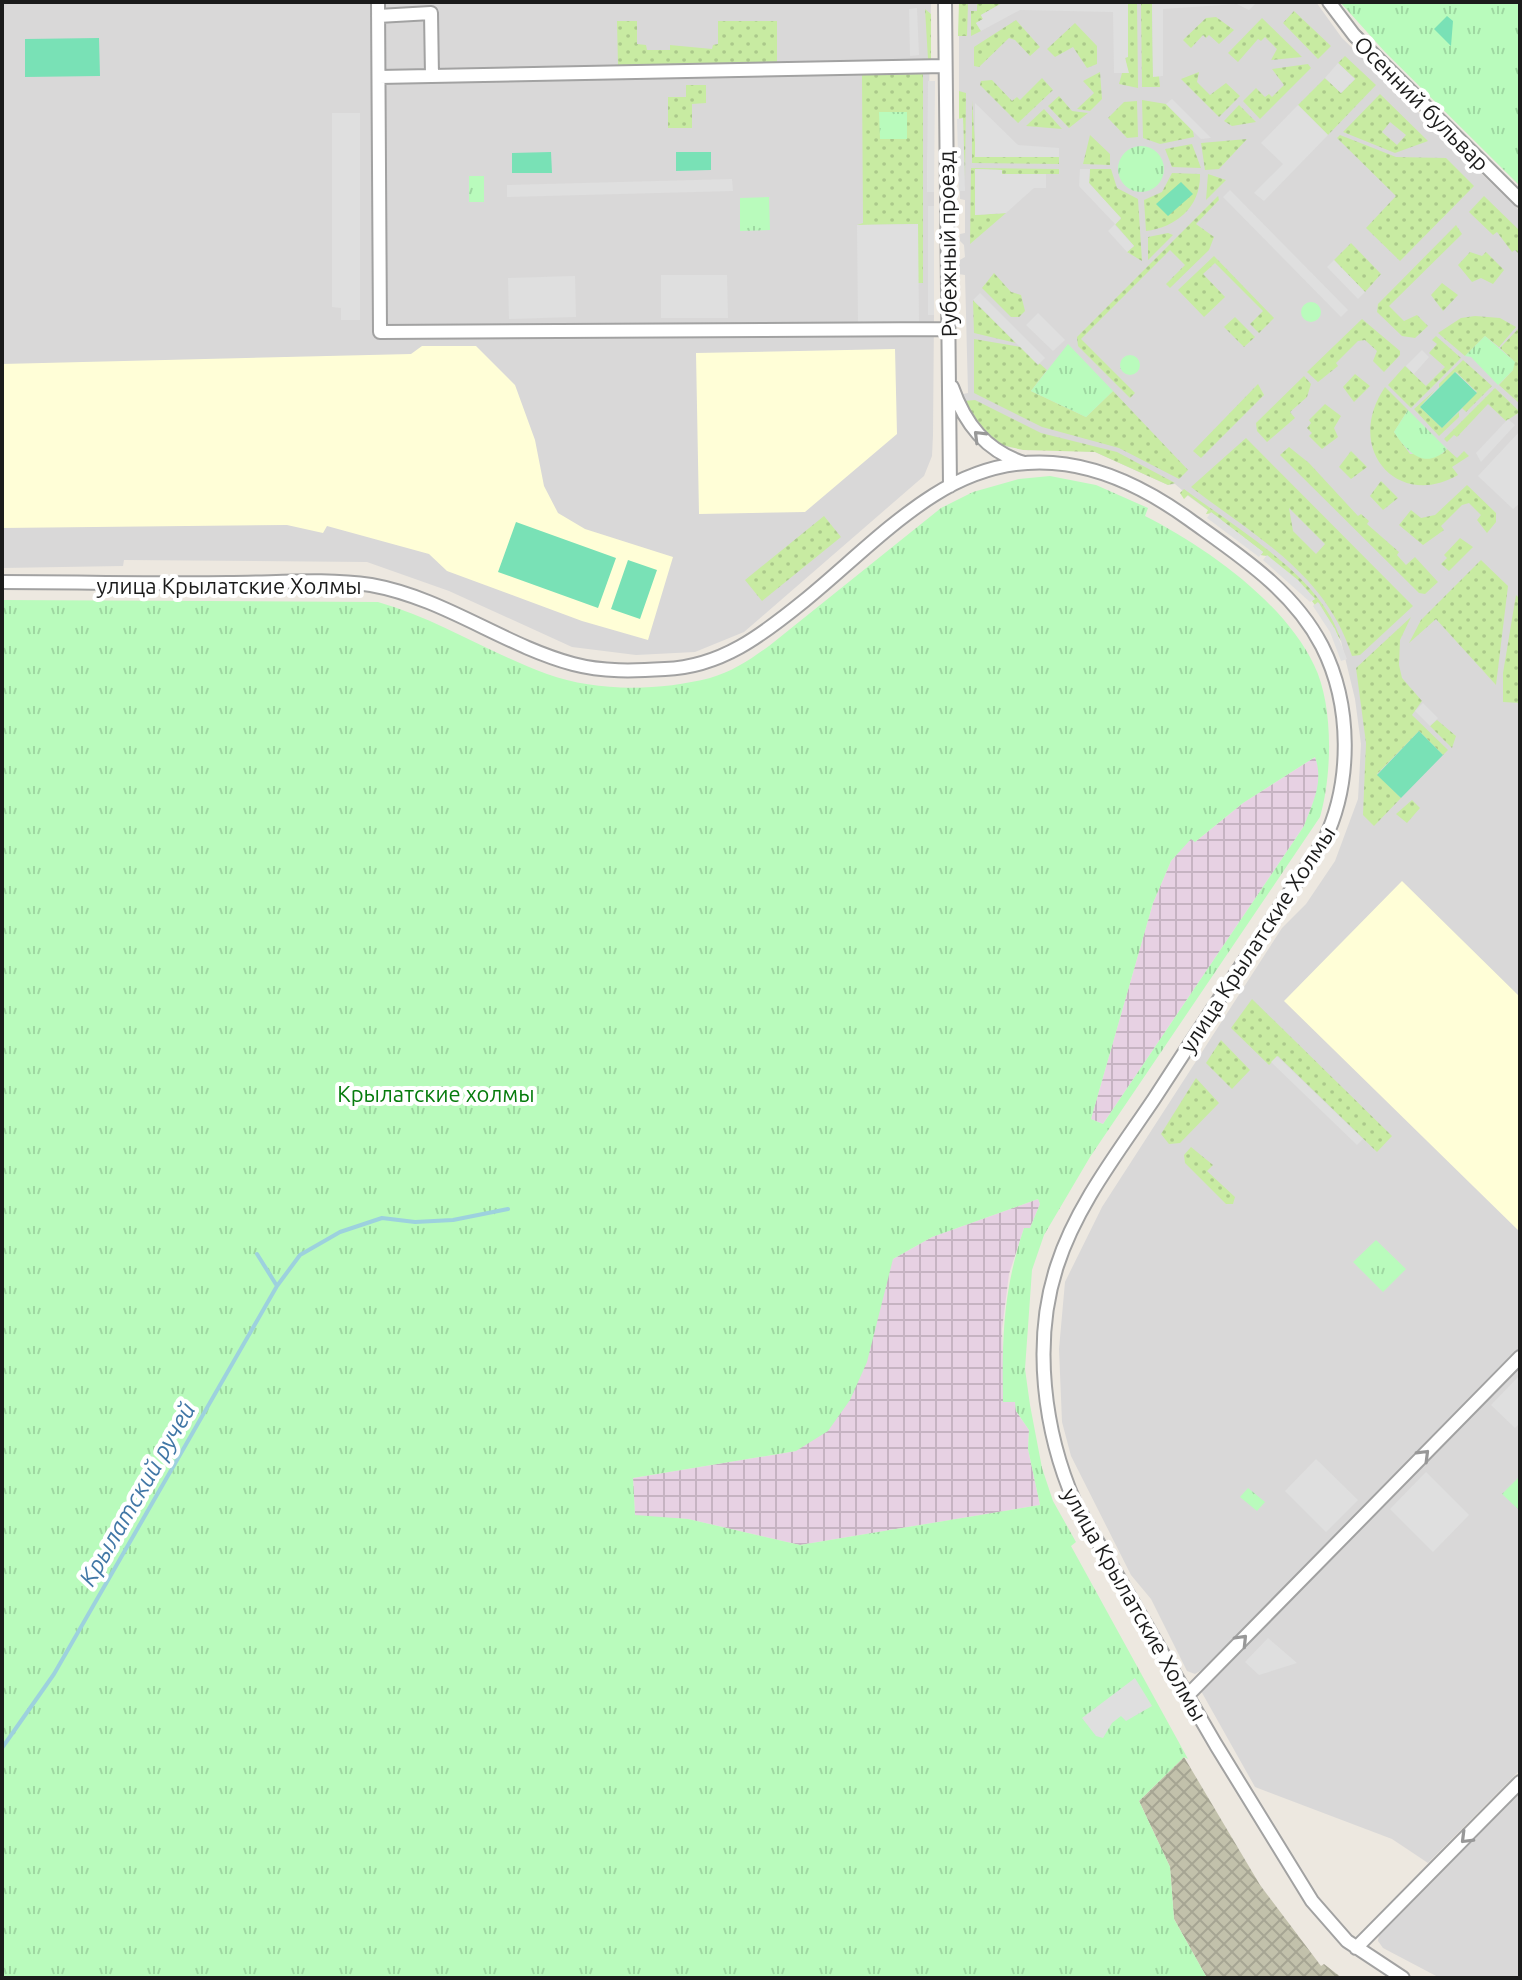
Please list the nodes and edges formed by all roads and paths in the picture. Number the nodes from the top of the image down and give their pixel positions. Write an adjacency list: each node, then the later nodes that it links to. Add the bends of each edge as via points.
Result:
1 (378, 2): 4 (street)
2 (945, 2): 5 (street, Рубежный проезд)
3 (1329, 2): 8 (street, Осенний бульвар, via 1354,35)
4 (378, 16): 6 (street, via 431,13); 7 (street)
5 (945, 66): 6 (street); 9 (street, Рубежный проезд)
6 (432, 76): 7 (street)
7 (379, 77): 9 (street, via 380,332)
8 (1520, 200)
9 (948, 329): 10 (street, Рубежный проезд)
10 (949, 377): 11 (street, one-way to 10, via 1000,452 975,432); 12 (street, Рубежный проезд)
11 (1027, 463): 12 (street, улица Крылатские Холмы); 15 (street, улица Крылатские Холмы, via 1085,466 1124,479 1164,501 1259,571 1296,606 1320,642 1343,728 1341,796 1324,841 1104,1175 1063,1249 1051,1289 1046,1384 1060,1466 1075,1503)
12 (950, 486): 13 (street, улица Крылатские Холмы, via 749,643 724,657 670,669 612,670 569,663 436,604 366,584)
13 (2, 582)
14 (1520, 1357): 15 (street, one-way to 14)
15 (1187, 1696): 17 (street, улица Крылатские Холмы, via 1300,1884 1325,1919)
16 (1520, 1782): 17 (street, one-way to 17)
17 (1356, 1948): 18 (street, улица Крылатские Холмы)
18 (1403, 1978)

